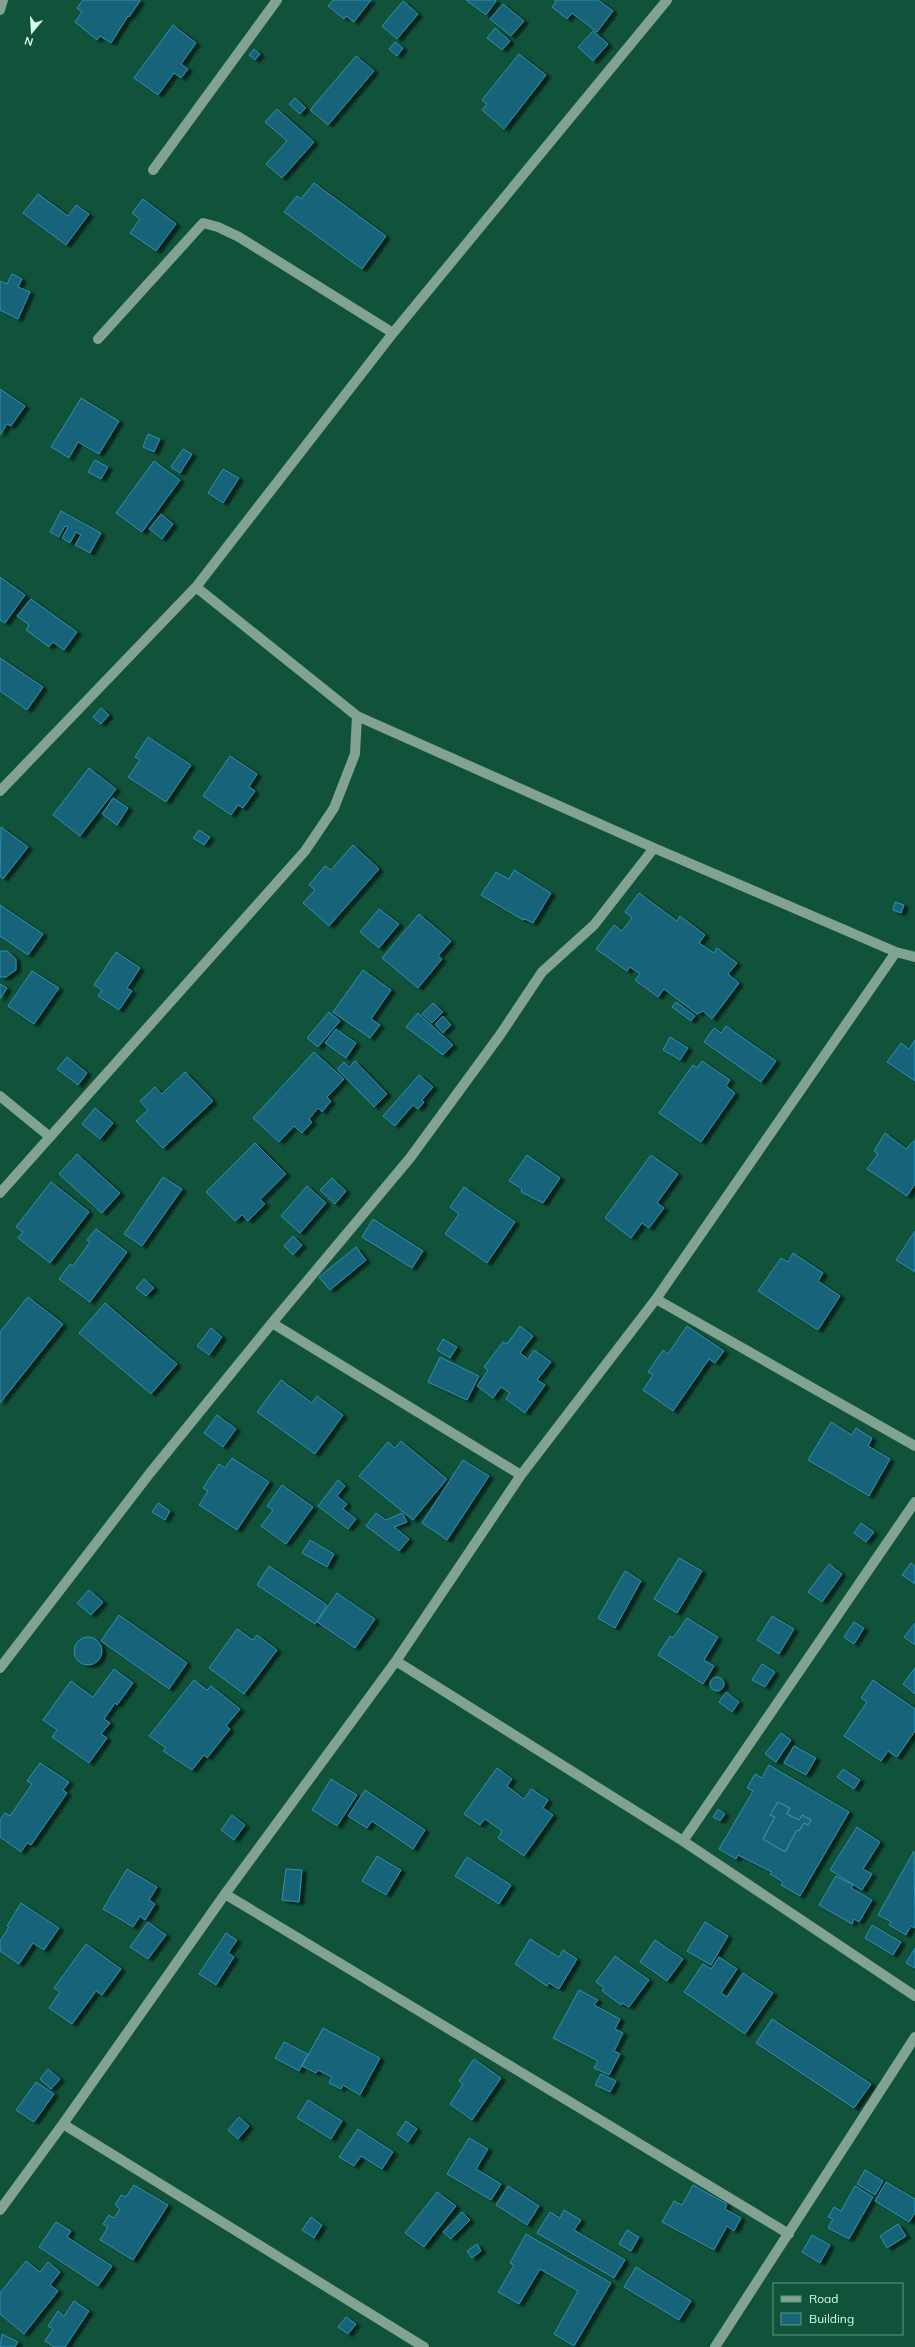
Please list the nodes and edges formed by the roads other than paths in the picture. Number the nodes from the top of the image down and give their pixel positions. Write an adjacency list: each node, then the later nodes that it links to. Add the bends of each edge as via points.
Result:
1 (3, 0): 4 (street)
2 (277, 0): 5 (street)
3 (668, 0): 6 (street)
4 (0, 10)
5 (153, 170)
6 (393, 333): 7 (street, via 239,237 218,227 203,224); 8 (street)
7 (98, 339)
8 (196, 587): 9 (street); 10 (street)
9 (357, 716): 11 (street); 15 (street, via 355,754 334,808 305,851)
10 (0, 791)
11 (654, 848): 12 (street); 18 (street, via 594,925 542,972 500,1035 410,1158)
12 (896, 952): 13 (street); 17 (street)
13 (915, 957)
14 (0, 1096): 15 (street)
15 (50, 1136): 16 (street)
16 (0, 1193)
17 (656, 1299): 19 (street); 20 (street)
18 (272, 1323): 20 (street); 23 (street, via 150,1473)
19 (915, 1446)
20 (521, 1475): 22 (street)
21 (915, 1502): 24 (street)
22 (396, 1661): 24 (street); 25 (street)
23 (0, 1668)
24 (682, 1842): 26 (street)
25 (225, 1894): 28 (street); 30 (street)
26 (915, 1996)
27 (915, 2037): 30 (street)
28 (63, 2124): 29 (street); 31 (street)
29 (0, 2210)
30 (788, 2234): 32 (street)
31 (424, 2347)
32 (715, 2347)

